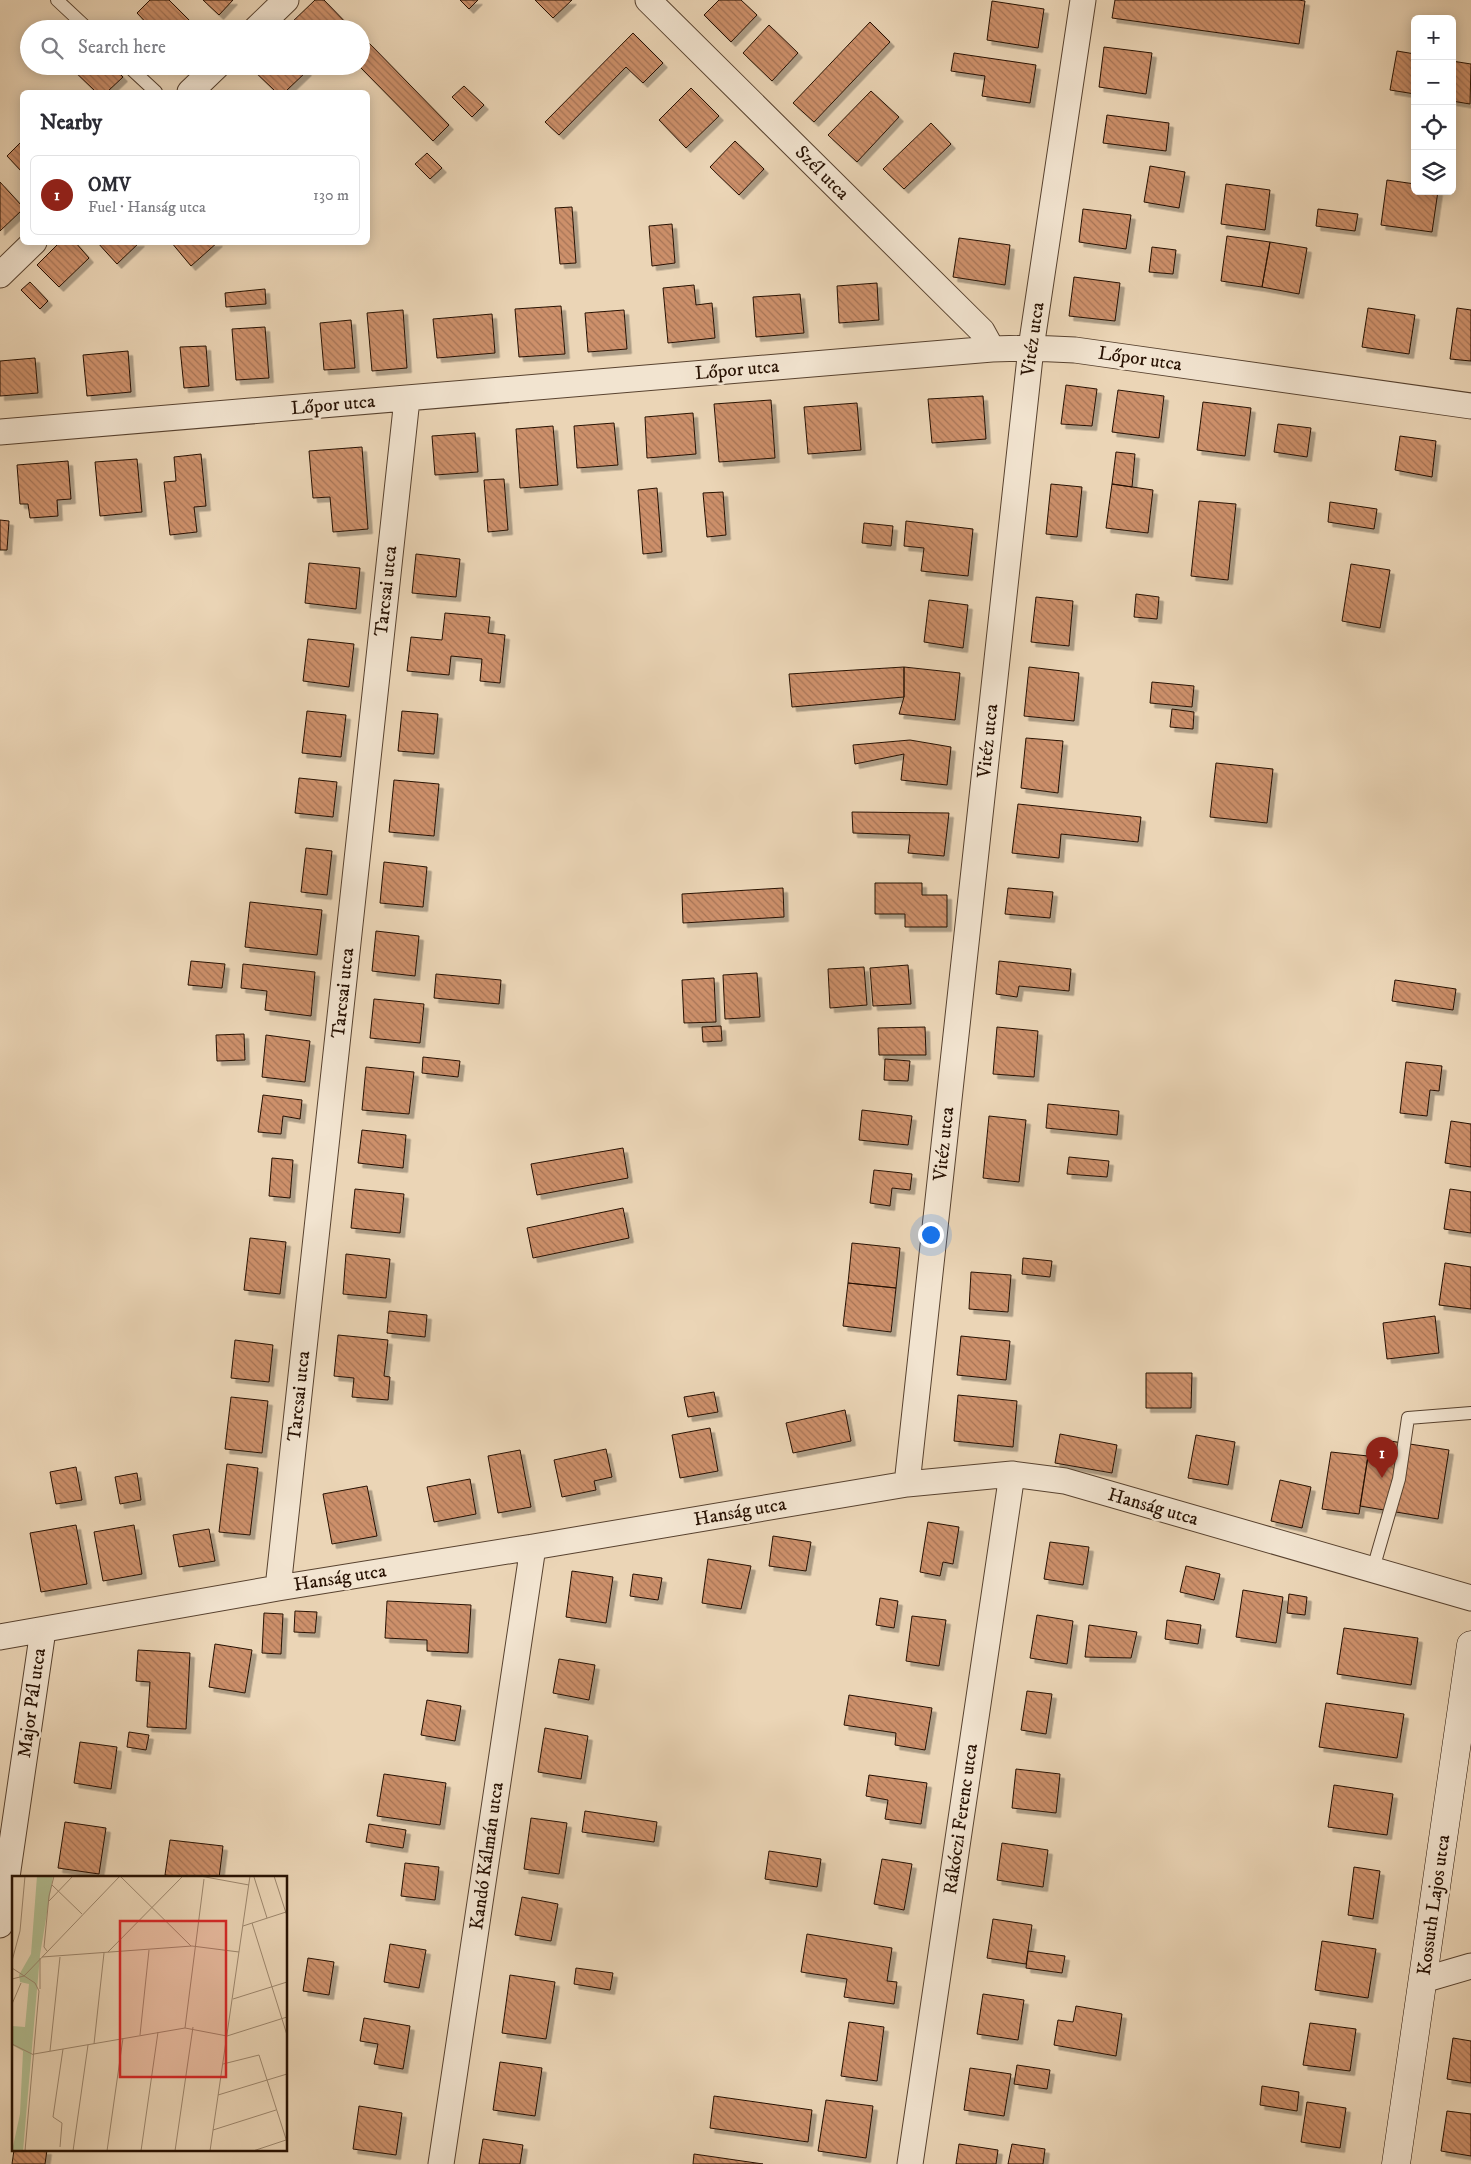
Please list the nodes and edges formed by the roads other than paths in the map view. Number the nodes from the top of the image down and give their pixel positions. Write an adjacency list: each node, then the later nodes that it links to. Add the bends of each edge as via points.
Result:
1 (57, 0): 5 (lane)
2 (286, 0): 6 (street)
3 (648, 0): 14 (street, Szél utca, via 982,331)
4 (1083, 0): 13 (street, Vitéz utca)
5 (78, 20)
6 (265, 20)
7 (138, 75): 9 (lane)
8 (208, 75): 10 (street)
9 (154, 90)
10 (192, 90)
11 (31, 245): 12 (street)
12 (0, 275)
13 (1031, 348): 14 (street, Lőpor utca); 16 (street, Lőpor utca, via 1075,350); 20 (street, Vitéz utca)
14 (992, 349): 15 (street, Lőpor utca)
15 (408, 398): 17 (street, Lőpor utca); 23 (street, Tarcsai utca)
16 (1471, 406)
17 (0, 432)
18 (1471, 1414): 22 (lane, via 1408,1418 1399,1479)
19 (1012, 1474): 20 (street, Hanság utca); 22 (street, Hanság utca, via 1065,1481); 32 (street, Rákóczi Ferenc utca)
20 (907, 1484): 21 (street, Hanság utca)
21 (533, 1548): 23 (street, Hanság utca); 31 (street, Kandó Kálmán utca)
22 (1374, 1570): 24 (street, Hanság utca)
23 (278, 1588): 25 (street, Hanság utca)
24 (1471, 1598)
25 (43, 1630): 26 (street, Hanság utca); 28 (street, Major Pál utca)
26 (0, 1637)
27 (1471, 1645): 30 (main road, Kossuth Lajos utca)
28 (0, 1925)
29 (1471, 1966): 30 (street)
30 (1423, 1980): 33 (main road, Kossuth Lajos utca)
31 (442, 2164)
32 (910, 2164)
33 (1396, 2164)

